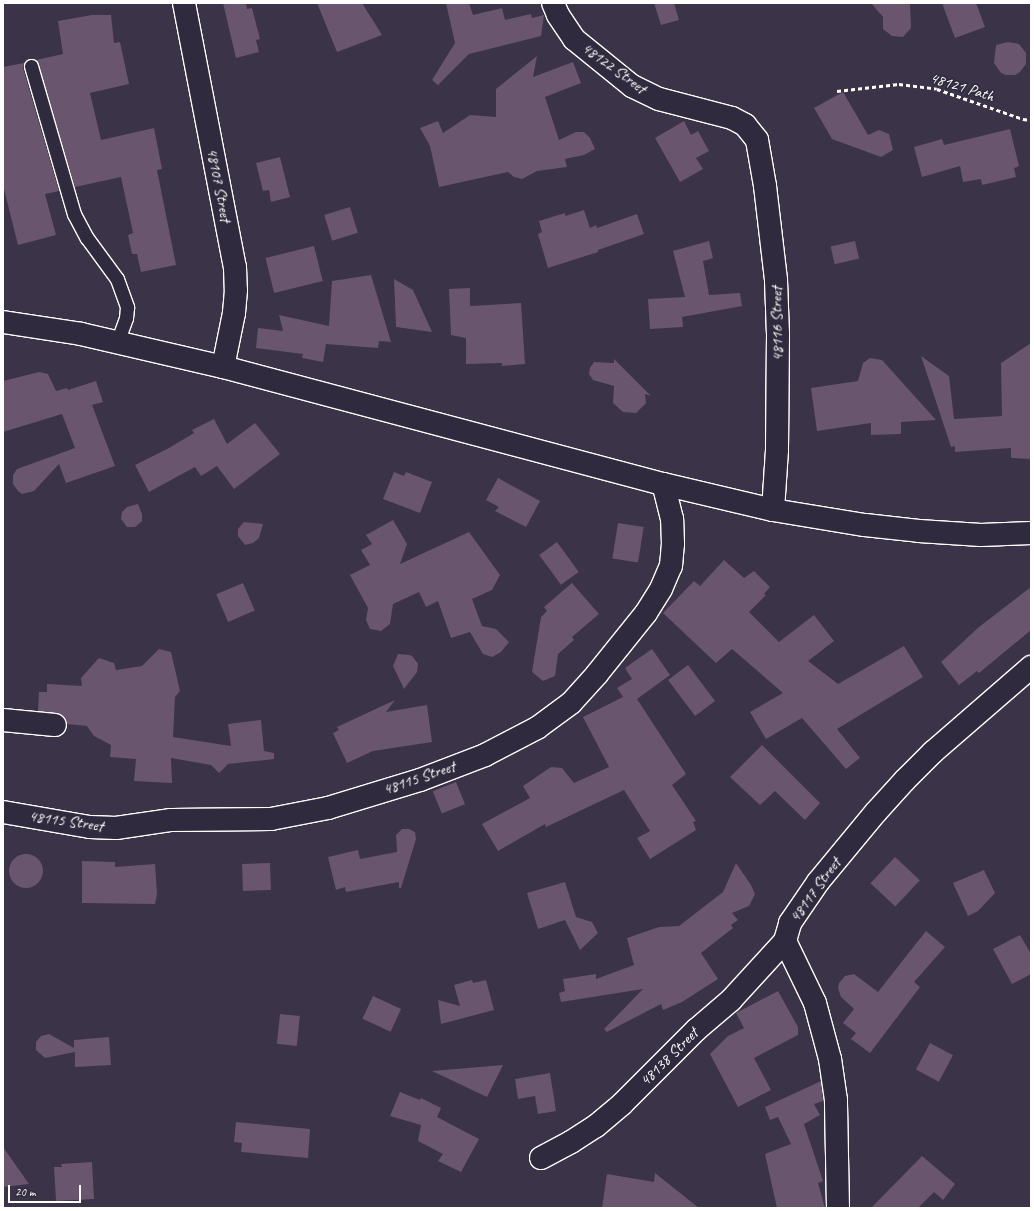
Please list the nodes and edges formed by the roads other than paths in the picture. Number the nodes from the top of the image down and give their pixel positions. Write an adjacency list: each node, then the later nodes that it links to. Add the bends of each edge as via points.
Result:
1 (184, 3): 7 (street, 48107 Street, via 235,267 234,313)
2 (553, 3): 4 (street, 48122 Street, via 574,39 632,86 659,99 732,118 745,125)
3 (31, 66): 6 (lane, via 74,214 87,238 117,279 127,307)
4 (756, 140): 9 (street, 48116 Street, via 765,186 776,280 777,450)
5 (3, 322): 6 (street, via 81,334)
6 (117, 343): 7 (street)
7 (223, 367): 8 (street)
8 (663, 484): 9 (street); 14 (street, 48115 Street, via 672,519 673,551 671,566 661,589 646,613 571,703 537,728 485,755 413,782 328,808 271,819 171,820 103,828)
9 (773, 510): 10 (street, via 919,531 981,535)
10 (1031, 533)
11 (1031, 667): 15 (street, 48117 Street, via 933,752 876,812 803,903 790,923)
12 (3, 720): 13 (street)
13 (55, 725)
14 (3, 812)
15 (785, 941): 16 (street, 48138 Street, via 731,1000 696,1030 622,1104 596,1126); 17 (street, 48117 Street, via 815,1003 830,1059 836,1100)
16 (541, 1158)
17 (838, 1208)

